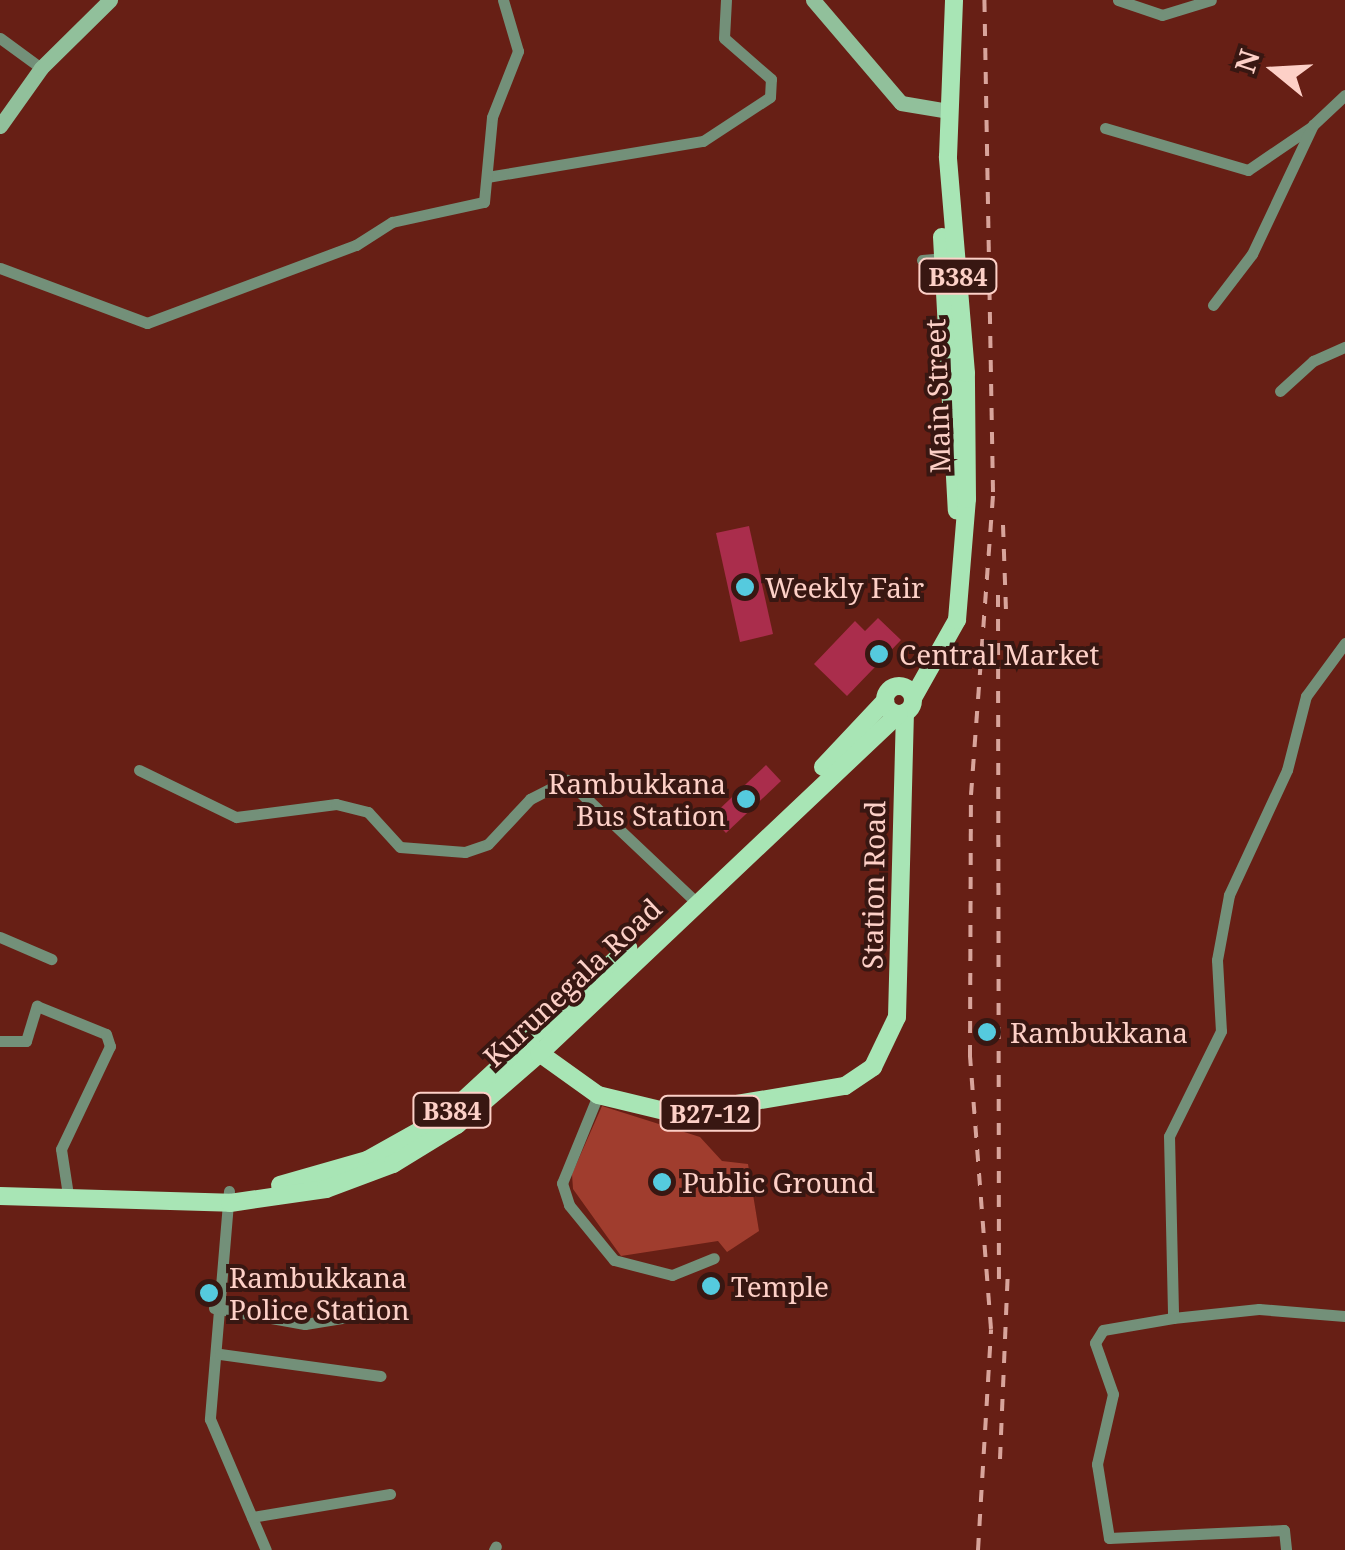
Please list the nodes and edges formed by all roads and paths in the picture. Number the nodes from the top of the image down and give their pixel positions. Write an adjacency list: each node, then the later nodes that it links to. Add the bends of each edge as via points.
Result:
1 (110, 0): 10 (street)
2 (504, 0): 16 (street, via 518,51 492,117)
3 (726, 0): 16 (street, via 724,38 772,79 770,97 703,141)
4 (813, 0): 12 (street, via 900,103)
5 (942, 0): 12 (main road, Main Street / B384)
6 (954, 0): 12 (main road, Main Street / B384)
7 (1118, 0): 8 (street, via 1162,15)
8 (1211, 0)
9 (0, 38): 10 (street)
10 (41, 68): 14 (street)
11 (1345, 95): 13 (street)
12 (944, 111): 17 (main road, Main Street / B384); 23 (main road, Main Street / B384, via 966,374)
13 (1313, 125): 15 (street, via 1248,170); 20 (street, via 1252,254)
14 (0, 126)
15 (1105, 128)
16 (487, 177): 19 (street, via 488,195 475,206 392,222 356,244 147,323)
17 (944, 258): 18 (street); 23 (main road, Main Street / B384)
18 (922, 260)
19 (0, 268)
20 (1213, 305)
21 (1345, 346): 22 (street, via 1313,361)
22 (1280, 391)
23 (962, 551): 25 (main road, Main Street / B384, via 957,620)
24 (1345, 642): 40 (street, via 1306,696 1286,770 1230,895 1217,960 1222,1030 1169,1136)
25 (900, 702): 27 (main road, Main Street / B384); 32 (main road, Station Road / B27-12, via 900,988 883,1056 845,1086 700,1115)
26 (139, 770): 27 (street, via 236,817 336,804 368,812 400,847 465,852 488,844 530,799 567,780)
27 (699, 894): 31 (main road, Kurunegala Road / B384)
28 (0, 937): 29 (street)
29 (51, 959)
30 (0, 1041): 33 (street, via 26,1041 36,1006 106,1034 110,1046 61,1149)
31 (533, 1049): 32 (main road, B27-12); 35 (main road, Kurunegala Road / B384, via 457,1125 393,1164 326,1189)
32 (598, 1095): 36 (street, via 562,1183 569,1205 614,1260 672,1275)
33 (68, 1195): 34 (main road, Kurunegala Road / B384); 35 (main road, Kurunegala Road / B384)
34 (0, 1196)
35 (230, 1197): 37 (street)
36 (714, 1258)
37 (214, 1308): 38 (street, via 304,1324); 41 (street)
38 (366, 1314)
39 (1345, 1316): 40 (street, via 1258,1309)
40 (1173, 1318): 46 (street, via 1103,1330 1094,1343 1113,1394 1097,1464 1109,1538 1284,1530)
41 (220, 1354): 42 (street); 44 (street, via 210,1418)
42 (380, 1376)
43 (390, 1494): 44 (street)
44 (252, 1517): 45 (street)
45 (266, 1550)
46 (1286, 1550)

